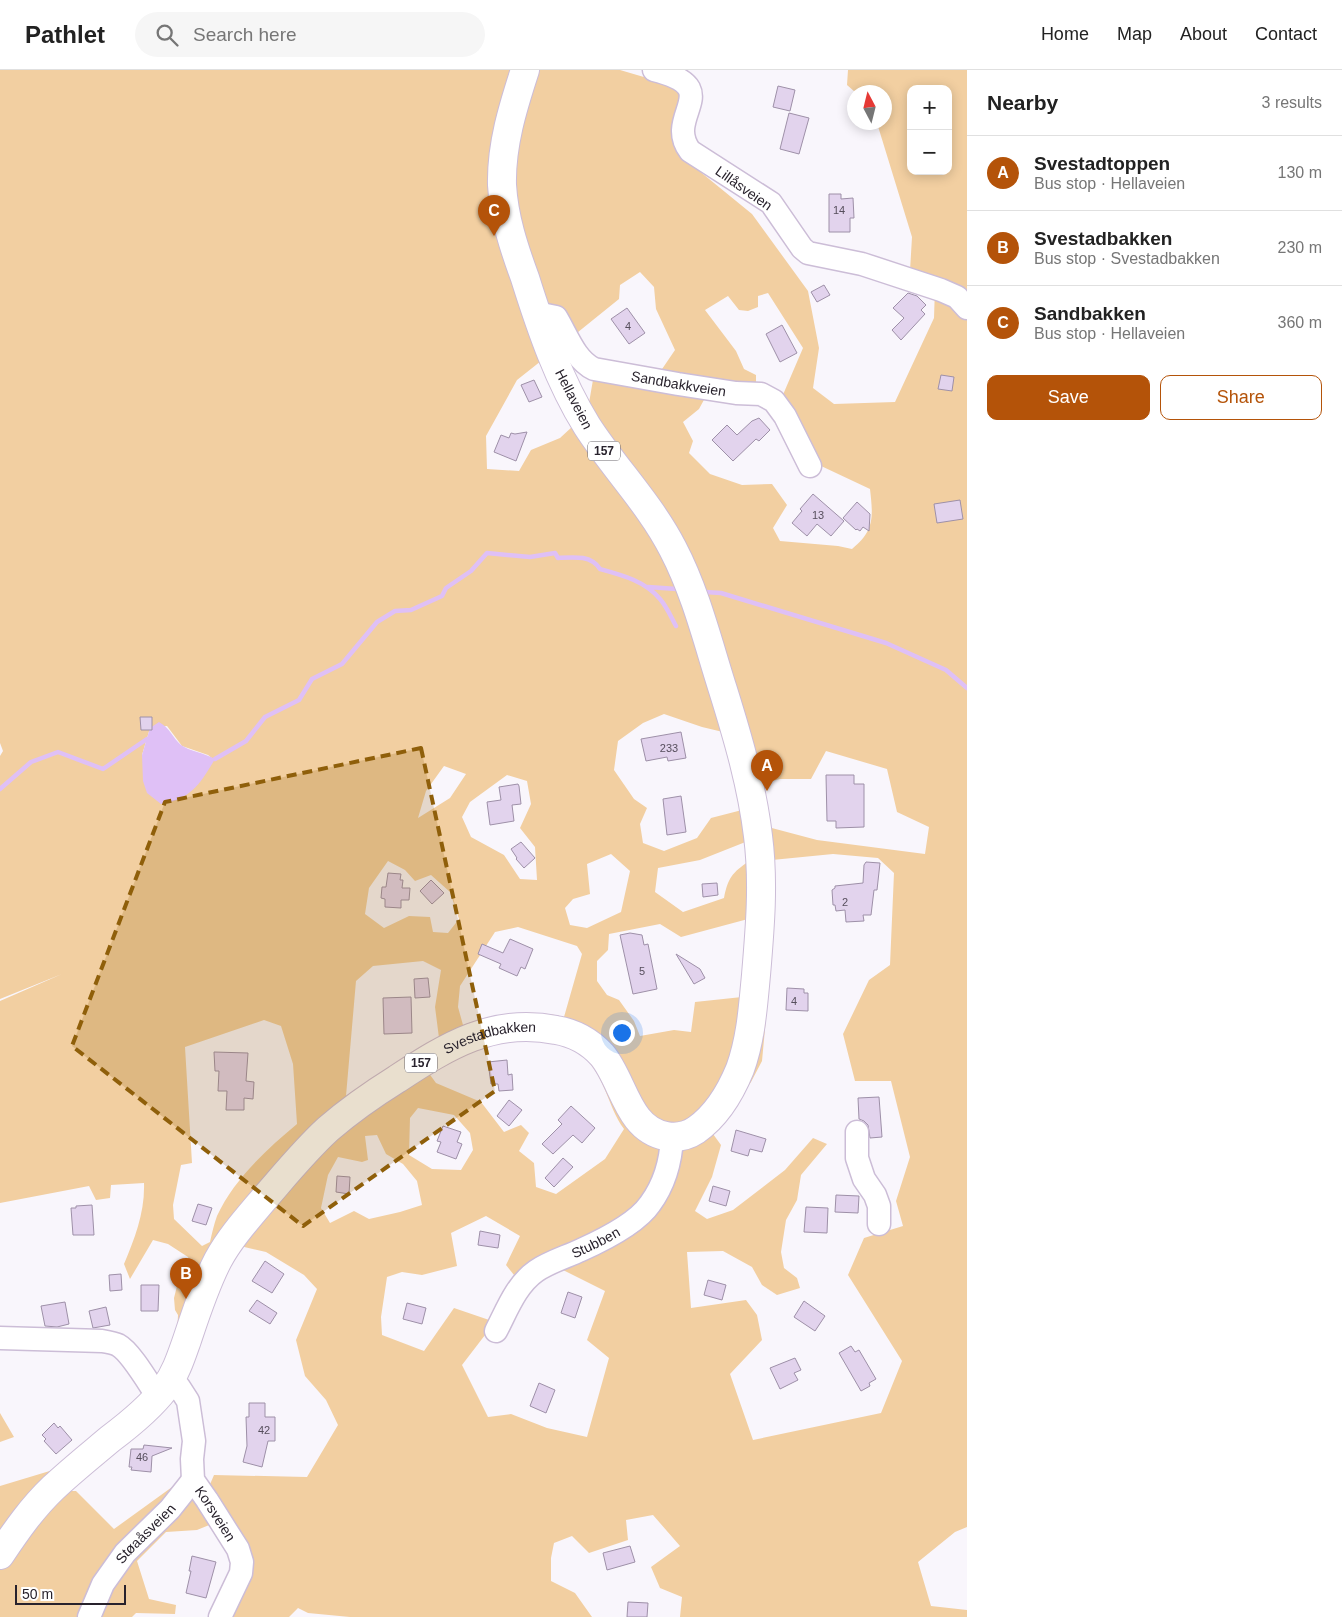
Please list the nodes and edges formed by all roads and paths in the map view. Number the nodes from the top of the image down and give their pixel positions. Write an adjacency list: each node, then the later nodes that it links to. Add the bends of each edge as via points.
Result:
1 (525, 70): 4 (main road, Hellaveien / 157, via 505,145 502,186 510,235)
2 (654, 70): 3 (street, Lillåsveien, via 680,79 692,94 683,126 684,140 690,151 771,203 808,253 862,264 941,290 957,298)
3 (967, 308)
4 (538, 318): 5 (street, Sandbakkveien, via 546,315 556,317 576,353 586,365 594,368 678,384 761,394 774,401); 7 (main road, Hellaveien / 157, via 584,422 661,528 681,566 731,715 756,822 762,895 747,1044 734,1082 714,1111 694,1131)
5 (810, 466)
6 (857, 1132): 8 (street, via 857,1158 879,1206)
7 (672, 1137): 9 (street, Stubben, via 671,1158 650,1205 625,1226 535,1272 513,1298); 11 (main road, Svestadbakken / 157, via 660,1135 643,1125 601,1054 576,1036 554,1029 519,1026 487,1032 452,1045 339,1120 308,1149 246,1220 210,1277 179,1362)
8 (879, 1224)
9 (496, 1331)
10 (0, 1338): 11 (street, Korsveien, via 115,1344)
11 (164, 1389): 12 (street, Korsveien, via 179,1387 188,1401 194,1441); 13 (main road, Svestadbakken / 157, via 135,1419 39,1501)
12 (193, 1480): 14 (street, Støaåsveien, via 170,1509 125,1553 103,1584); 15 (street, Korsveien, via 238,1549 242,1562 241,1573)
13 (0, 1555)
14 (90, 1617)
15 (220, 1617)

